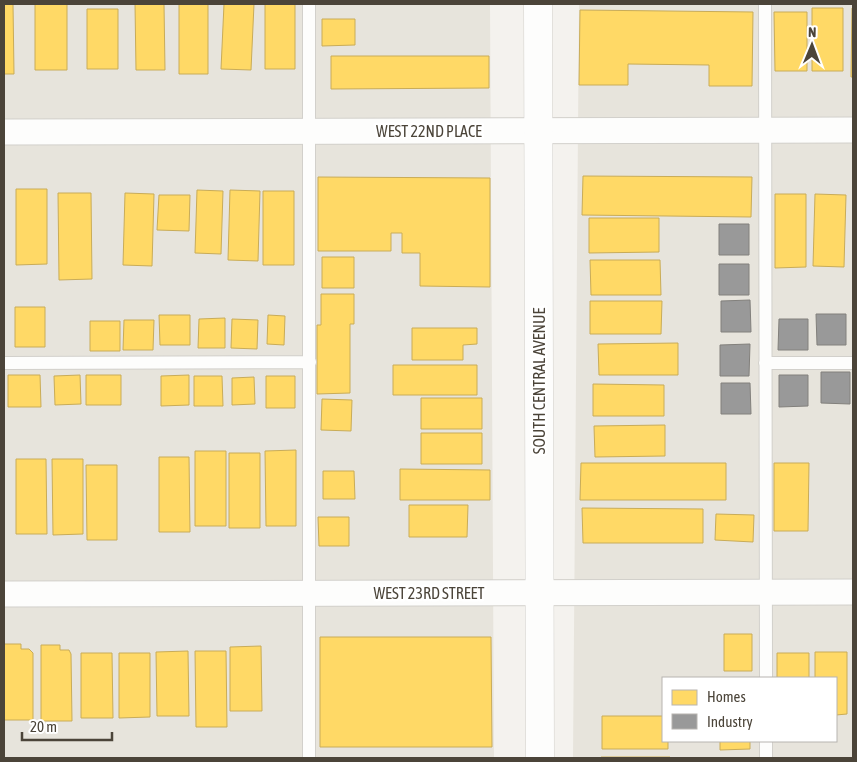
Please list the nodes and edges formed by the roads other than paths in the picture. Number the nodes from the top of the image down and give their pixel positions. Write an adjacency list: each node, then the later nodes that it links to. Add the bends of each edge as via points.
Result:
1 (309, 4): 8 (lane)
2 (538, 4): 5 (street, SOUTH CENTRAL AVENUE)
3 (765, 4): 6 (lane)
4 (853, 130): 6 (street, WEST 22ND PLACE)
5 (538, 131): 6 (street, WEST 22ND PLACE); 8 (street, WEST 22ND PLACE); 16 (street, SOUTH CENTRAL AVENUE)
6 (765, 131): 11 (lane)
7 (4, 132): 8 (street, WEST 22ND PLACE)
8 (309, 132): 10 (lane)
9 (4, 362): 10 (lane)
10 (310, 362): 15 (lane)
11 (765, 363): 12 (lane); 13 (lane)
12 (853, 363)
13 (766, 592): 14 (street, WEST 23RD STREET); 16 (street, WEST 23RD STREET); 18 (lane)
14 (853, 592)
15 (309, 593): 16 (street, WEST 23RD STREET); 17 (street, WEST 23RD STREET); 20 (lane)
16 (539, 593): 21 (street, SOUTH CENTRAL AVENUE)
17 (4, 594)
18 (766, 677)
19 (766, 742): 22 (lane)
20 (309, 758)
21 (540, 758)
22 (766, 758)

